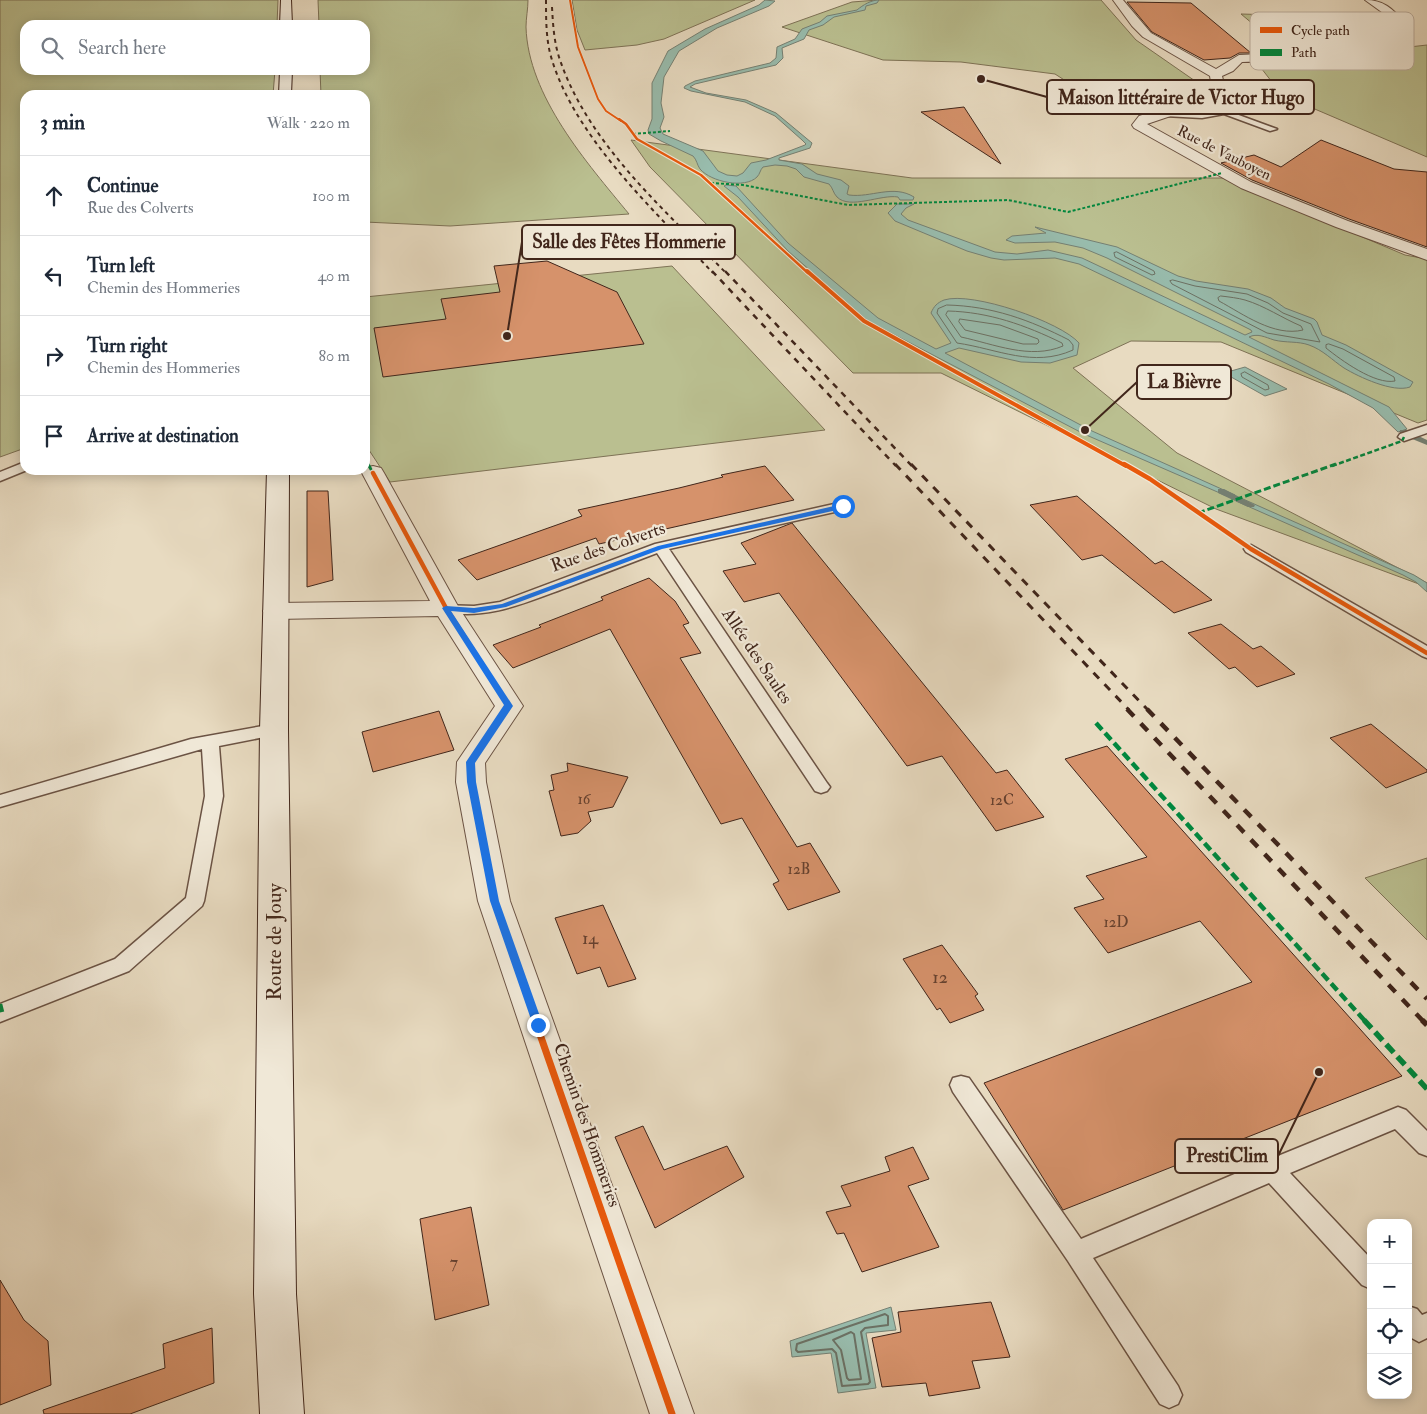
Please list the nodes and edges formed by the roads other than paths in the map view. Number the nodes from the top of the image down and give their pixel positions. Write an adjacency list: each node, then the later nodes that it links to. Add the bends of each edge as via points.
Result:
1 (286, 0): 5 (street)
2 (1118, 0): 7 (street, via 1147,35)
3 (1370, 0): 4 (street)
4 (1388, 12)
5 (286, 20)
6 (1250, 58): 7 (street, via 1239,59)
7 (1216, 74): 10 (street, Rue de Vauboyen, via 1219,88 1210,98)
8 (286, 75): 9 (street)
9 (285, 90)
10 (1164, 114): 11 (lane, via 1202,116 1225,112); 12 (street, Rue de Vauboyen, via 1144,119 1139,125 1246,184)
11 (1273, 129)
12 (1427, 255)
13 (1427, 429): 14 (lane)
14 (1409, 435)
15 (20, 468): 18 (lane)
16 (374, 473): 22 (street, Chemin des Hommeries)
17 (278, 475): 23 (street, Route de Jouy)
18 (0, 477)
19 (843, 506): 20 (lane, Rue des Colverts)
20 (660, 548): 22 (lane, Rue des Colverts, via 503,606 474,610); 27 (lane, Allée des Saules)
21 (1251, 549): 24 (lane)
22 (446, 608): 23 (street); 39 (street, Chemin des Hommeries, via 508,706 471,762 471,782 494,901)
23 (276, 611): 25 (street, Route de Jouy)
24 (1427, 653)
25 (274, 730): 26 (lane); 38 (street, Route de Jouy, via 275,1284)
26 (210, 741): 28 (lane); 29 (lane, via 214,796 195,901 122,965)
27 (821, 787)
28 (0, 801)
29 (0, 1013)
30 (961, 1085): 33 (lane)
31 (1427, 1146): 32 (lane, via 1398,1117)
32 (1271, 1169): 33 (lane); 34 (lane)
33 (1076, 1253): 37 (lane)
34 (1367, 1273)
35 (1412, 1323): 36 (lane, via 1418,1330)
36 (1427, 1325)
37 (1170, 1395)
38 (282, 1414)
39 (672, 1414)

